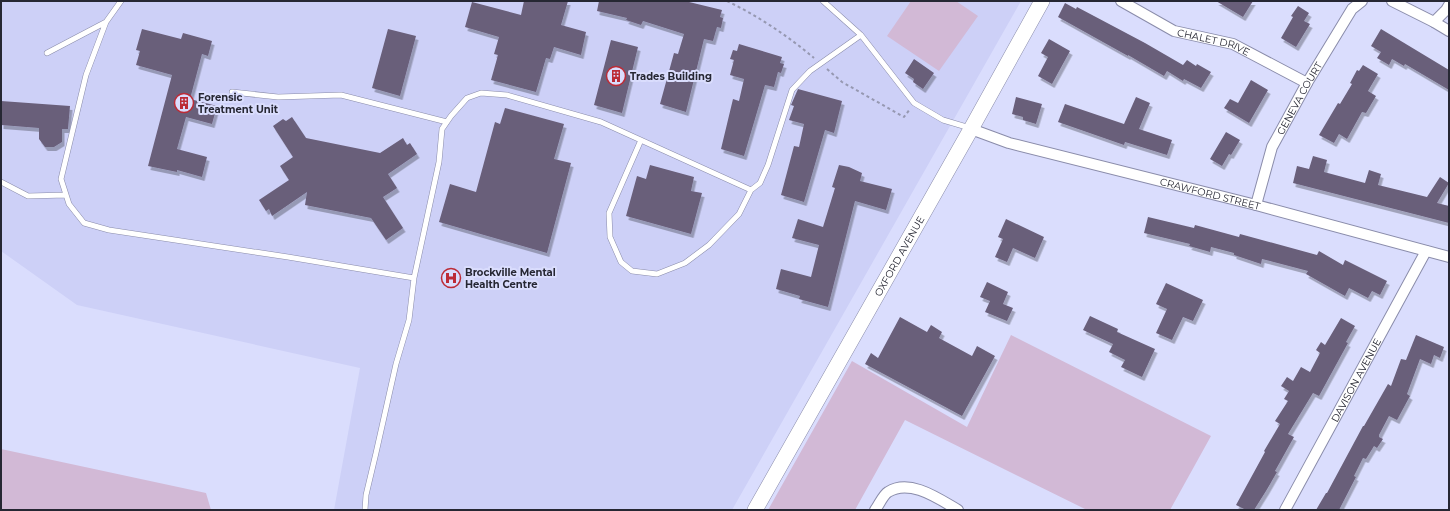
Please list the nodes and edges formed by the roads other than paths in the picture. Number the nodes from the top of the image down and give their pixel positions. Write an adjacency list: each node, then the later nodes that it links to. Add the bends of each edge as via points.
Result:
1 (121, 1): 8 (lane)
2 (823, 1): 11 (lane)
3 (1042, 1): 16 (street, OXFORD AVENUE)
4 (1121, 1): 13 (street, CHALET DRIVE, via 1174,31 1233,44)
5 (1362, 1): 13 (street, GENEVA COURT, via 1352,9)
6 (1392, 1): 9 (street)
7 (1449, 5): 9 (street)
8 (106, 22): 12 (lane); 20 (lane, via 86,75 61,179)
9 (1434, 22): 10 (street)
10 (1449, 31)
11 (861, 35): 16 (lane, via 914,103 943,120); 19 (lane, via 810,71 792,90 768,166 760,183)
12 (47, 53)
13 (1307, 83): 21 (street, GENEVA COURT, via 1272,147)
14 (232, 92): 15 (lane, via 278,97 341,95)
15 (447, 122): 17 (lane, via 467,98 481,93 500,94 601,122); 24 (lane, via 442,129 439,162)
16 (971, 129): 21 (street, CRAWFORD STREET, via 1009,142); 26 (street, OXFORD AVENUE)
17 (641, 140): 19 (lane); 19 (lane, via 609,213 610,237 620,262 632,270 657,274 684,263 709,245 739,214)
18 (1, 182): 20 (lane, via 28,196)
19 (751, 190)
20 (66, 194): 24 (lane, via 69,204 84,223 109,230)
21 (1256, 205): 22 (street, CRAWFORD STREET)
22 (1426, 251): 23 (street, CRAWFORD STREET); 29 (street, DAVISON AVENUE)
23 (1449, 257)
24 (414, 278): 25 (lane, via 409,320 396,364 366,495)
25 (366, 510)
26 (755, 510)
27 (875, 510): 28 (street, via 887,492 906,487 925,492)
28 (958, 510)
29 (1285, 510)

